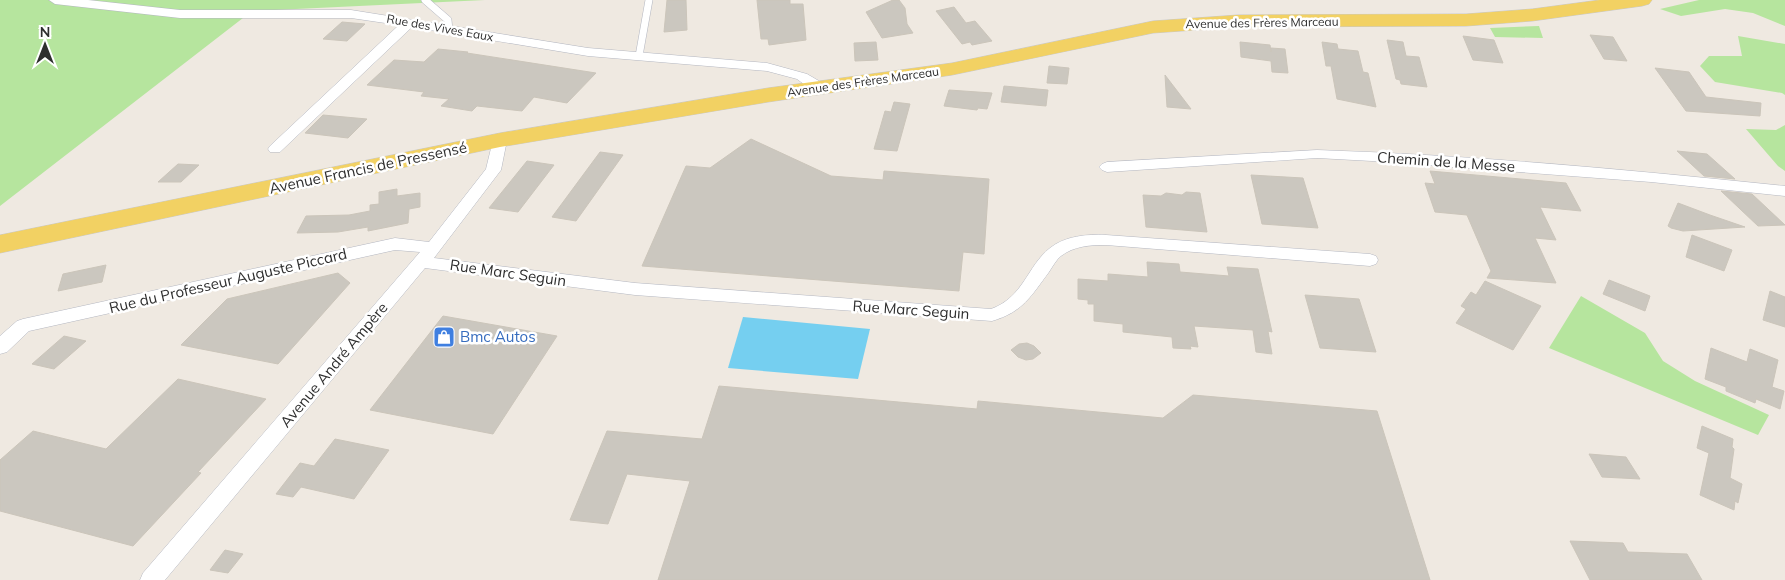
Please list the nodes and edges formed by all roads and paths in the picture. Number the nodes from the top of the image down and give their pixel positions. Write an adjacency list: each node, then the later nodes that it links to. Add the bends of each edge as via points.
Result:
1 (55, 0): 5 (street, Rue des Vives Eaux, via 180,14 351,14)
2 (425, 0): 6 (lane, via 448,20)
3 (648, 0): 7 (lane)
4 (1642, 0): 8 (main road, Avenue des Frères Marceau, via 1466,20 1238,21 1171,25 952,69)
5 (409, 23): 6 (street, Rue des Vives Eaux); 11 (street)
6 (449, 30): 7 (street, Rue des Vives Eaux, via 588,52)
7 (639, 56): 8 (street, Rue des Vives Eaux, via 785,70 816,84)
8 (818, 88): 9 (main road, Avenue des Frères Marceau)
9 (738, 100): 10 (main road, Avenue Francis de Pressensé)
10 (500, 140): 14 (main road, Avenue Francis de Pressensé); 15 (street, Avenue André Ampère, via 493,170)
11 (275, 149)
12 (1107, 167): 13 (street, Chemin de la Messe, via 1308,155 1372,156)
13 (1785, 191)
14 (0, 244)
15 (427, 255): 16 (street, Rue Marc Seguin, via 635,289 992,316 1016,304 1055,252 1086,240); 17 (street, Rue du Professeur Auguste Piccard, via 395,244); 20 (street, Avenue André Ampère)
16 (1370, 260)
17 (24, 326): 18 (street, Rue du Professeur Auguste Piccard); 19 (street, Rue du Professeur Auguste Piccard)
18 (0, 331)
19 (0, 347)
20 (151, 580)

